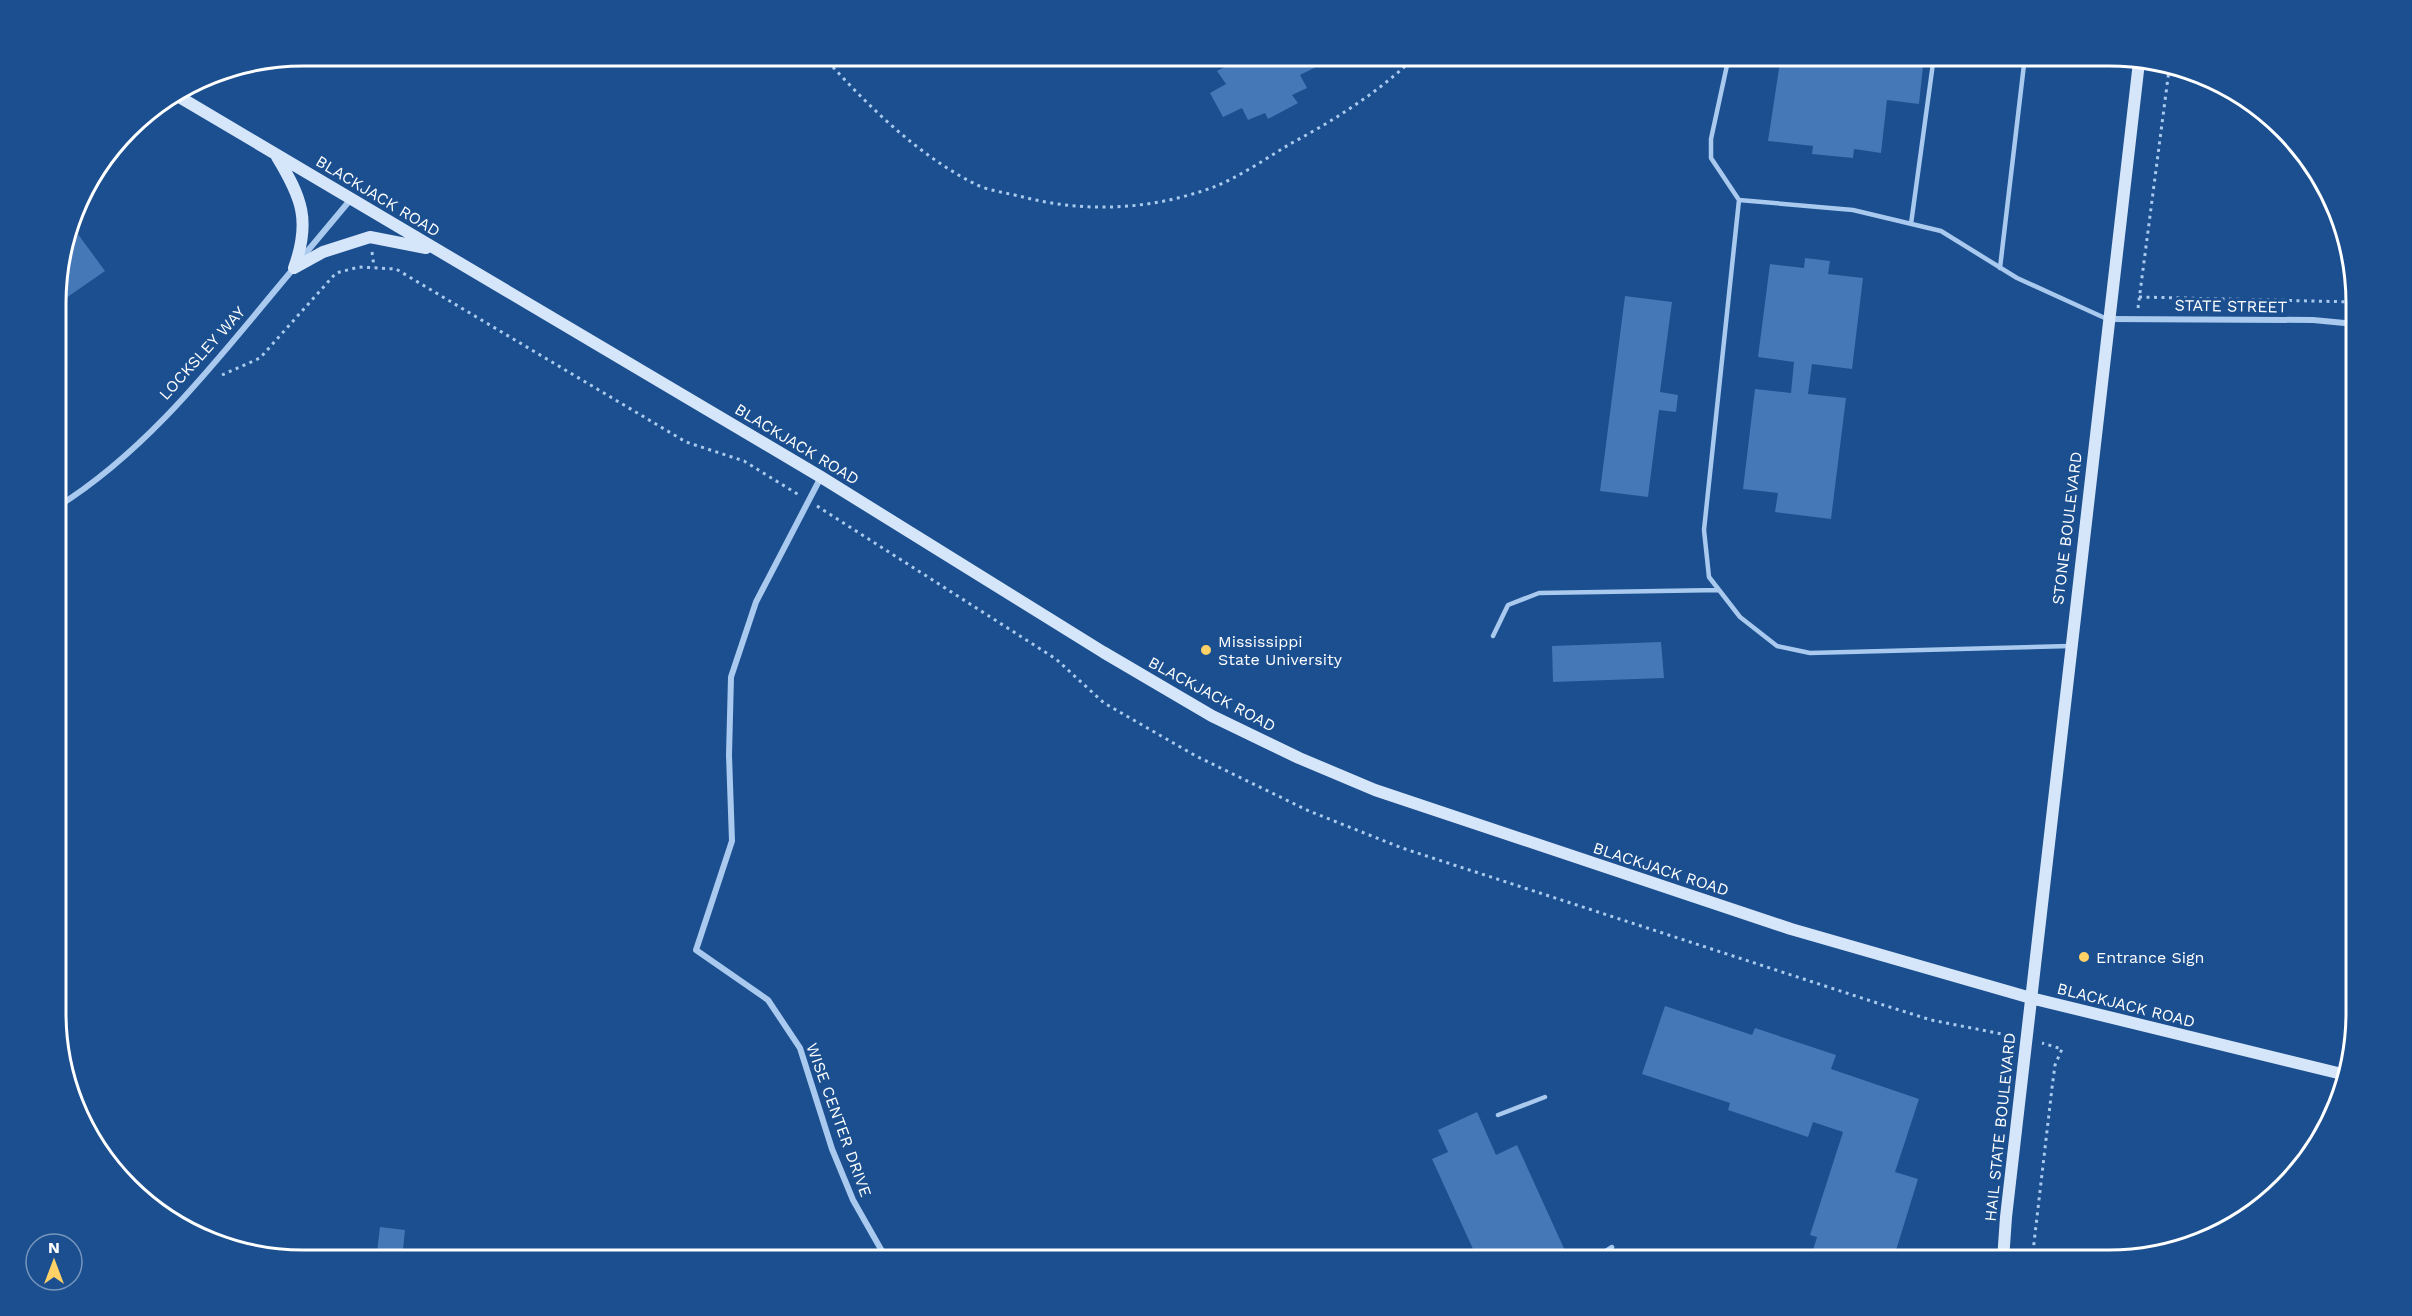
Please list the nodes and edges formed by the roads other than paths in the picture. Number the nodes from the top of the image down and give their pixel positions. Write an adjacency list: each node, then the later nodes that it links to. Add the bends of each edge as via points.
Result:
1 (1727, 66): 8 (lane, via 1711,140 1711,158)
2 (1933, 66): 9 (lane)
3 (2024, 66): 12 (lane)
4 (2138, 68): 13 (street, STONE BOULEVARD)
5 (183, 98): 6 (street, BLACKJACK ROAD)
6 (277, 156): 7 (street, BLACKJACK ROAD); 11 (street, via 301,205 304,242)
7 (352, 199): 10 (street, BLACKJACK ROAD); 11 (street, LOCKSLEY WAY)
8 (1739, 200): 9 (lane, via 1852,210); 17 (lane, via 1704,530 1709,577)
9 (1911, 224): 12 (lane, via 1941,231)
10 (439, 251): 11 (street, via 369,237 323,252); 15 (street, BLACKJACK ROAD)
11 (294, 268): 16 (street, LOCKSLEY WAY, via 179,401 117,464)
12 (2000, 268): 13 (lane)
13 (2108, 319): 14 (street, STATE STREET); 19 (street, STONE BOULEVARD)
14 (2346, 323)
15 (821, 477): 20 (street, BLACKJACK ROAD, via 1103,652 1212,716 1299,758 1407,801 1791,929); 25 (street, WISE CENTER DRIVE, via 756,602 731,677 732,841 696,950 768,1000 800,1048 832,1149 853,1200)
16 (66, 501)
17 (1719, 590): 18 (lane, via 1539,592 1508,605); 19 (lane, via 1740,617 1777,646 1810,653)
18 (1492, 636)
19 (2070, 646): 20 (street, STONE BOULEVARD)
20 (2031, 998): 21 (street, BLACKJACK ROAD); 27 (street, HAIL STATE BOULEVARD)
21 (2338, 1073)
22 (1545, 1097): 23 (lane)
23 (1498, 1115)
24 (1612, 1246): 26 (lane)
25 (881, 1250)
26 (1606, 1250)
27 (2004, 1250)

